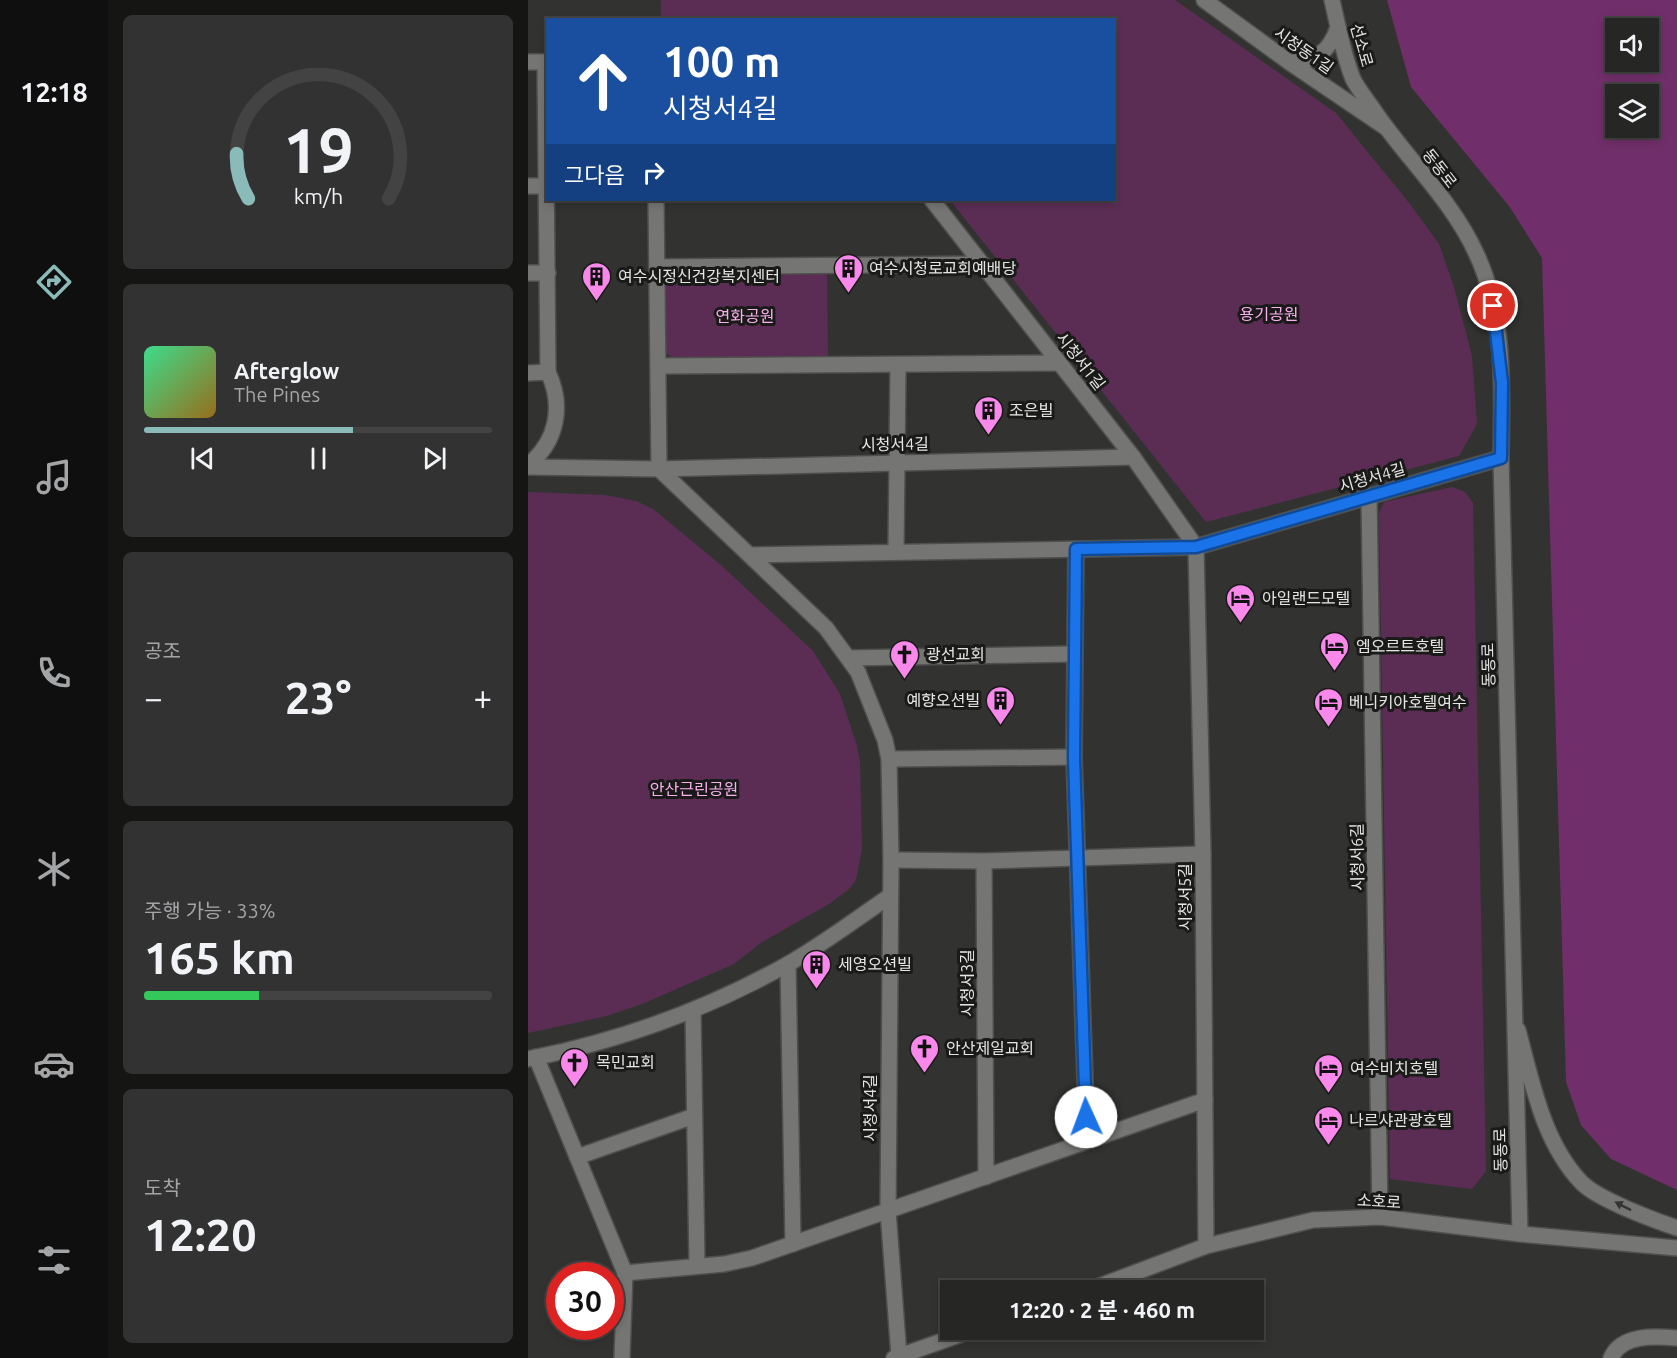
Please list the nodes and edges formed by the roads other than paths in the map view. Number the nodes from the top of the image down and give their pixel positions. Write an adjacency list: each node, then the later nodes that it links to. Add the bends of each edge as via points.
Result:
1 (1204, 0): 6 (street, 시청동1길)
2 (1332, 0): 3 (street, 선소로)
3 (1338, 27): 6 (street, via 1325,52 1306,61); 7 (street, 선소로, via 1353,80)
4 (528, 62): 5 (street)
5 (546, 62): 9 (street)
6 (1289, 62): 7 (street, 시청동1길)
7 (1385, 127): 23 (street, 동동로, via 1455,217 1486,277 1502,373)
8 (528, 186): 9 (street)
9 (546, 186)
10 (546, 201): 16 (street)
11 (656, 201): 14 (street)
12 (933, 201): 13 (street, 시청서1길)
13 (982, 264): 14 (street); 17 (street, 시청서1길)
14 (657, 267): 19 (street)
15 (528, 273): 16 (street)
16 (548, 273): 20 (street)
17 (1059, 363): 18 (street); 22 (street, 시청서1길)
18 (898, 365): 19 (street); 24 (street)
19 (658, 366): 26 (street)
20 (548, 372): 21 (street); 25 (street, via 555,394 552,437 547,448)
21 (528, 373)
22 (1133, 457): 24 (street, 시청서4길); 28 (street, 시청서1길)
23 (1501, 458): 27 (street, 시청서4길); 43 (street, 동동로)
24 (897, 462): 26 (street, 시청서4길); 30 (street)
25 (528, 466): 26 (street)
26 (659, 469): 31 (street, 시청서4길)
27 (1369, 496): 28 (street, 시청서4길); 51 (street, 시청서6길)
28 (1196, 547): 29 (street, 시청서4길); 36 (street, 시청서5길)
29 (1076, 549): 30 (street, 시청서4길); 32 (street)
30 (896, 551): 31 (street, 시청서4길)
31 (752, 555): 33 (street, 시청서4길, via 826,628)
32 (1075, 654): 33 (street); 34 (street)
33 (849, 658): 35 (street, 시청서4길, via 872,704)
34 (1074, 758): 35 (street); 37 (street)
35 (888, 759): 38 (street, 시청서4길)
36 (1203, 854): 37 (street); 45 (street, 시청서5길)
37 (1077, 858): 39 (street); 47 (street)
38 (891, 860): 39 (street); 40 (street, 시청서4길)
39 (984, 861): 49 (street, 시청서3길)
40 (890, 896): 41 (street); 50 (street, 시청서4길)
41 (788, 964): 42 (street); 54 (street)
42 (693, 1011): 44 (street, via 608,1041); 46 (street)
43 (1515, 1019): 52 (street, one-way to 43, via 1626,1208 1582,1183 1552,1141); 53 (street, 동동로)
44 (532, 1058): 48 (street)
45 (1205, 1100): 47 (street); 55 (street, 시청서5길)
46 (694, 1116): 48 (street); 57 (street)
47 (1087, 1140): 49 (street)
48 (577, 1156): 58 (street)
49 (986, 1177): 50 (street)
50 (888, 1211): 54 (street); 62 (street, 시청서4길)
51 (1380, 1218): 53 (street, 소호로); 55 (street, 소호로, via 1313,1220)
52 (1677, 1228)
53 (1520, 1234): 56 (street, 소호로)
54 (793, 1244): 57 (street, via 752,1258)
55 (1206, 1246): 59 (street, 소호로)
56 (1677, 1248)
57 (697, 1266): 58 (street)
58 (625, 1273): 63 (street)
59 (1116, 1280)
60 (1677, 1338): 64 (street, via 1629,1341 1615,1349)
61 (945, 1340): 62 (street)
62 (896, 1357)
63 (622, 1358)
64 (1611, 1358)

